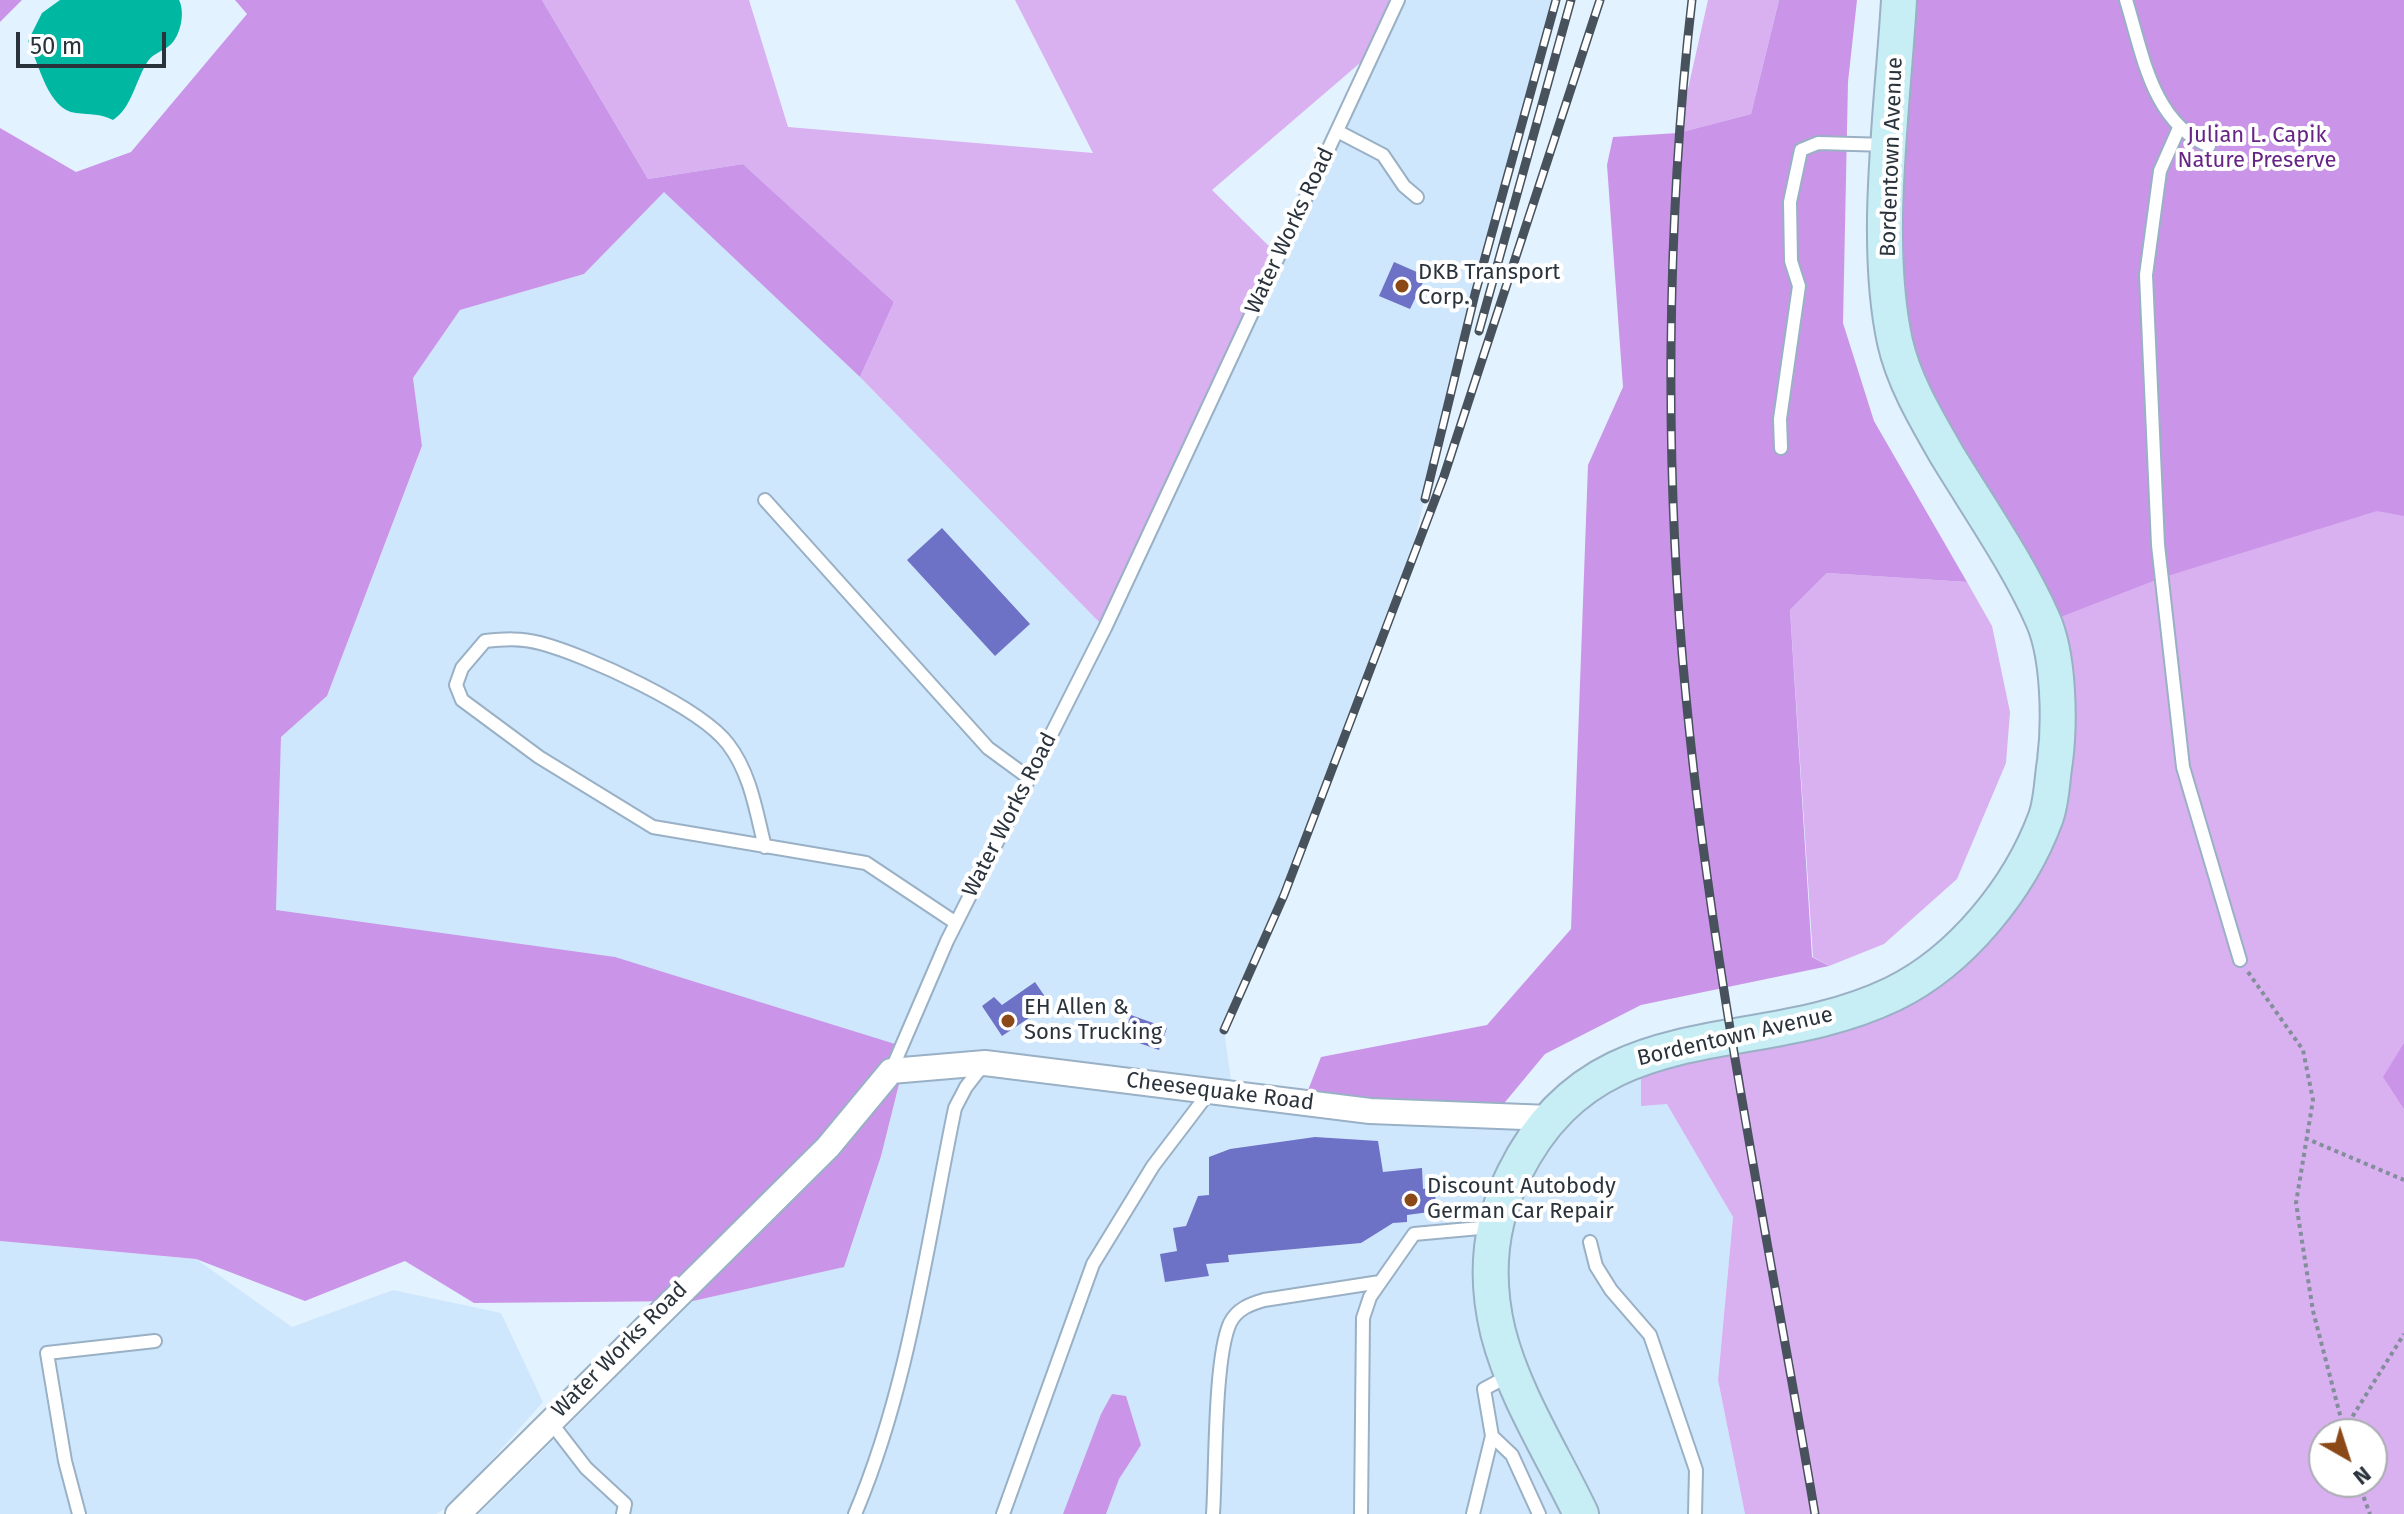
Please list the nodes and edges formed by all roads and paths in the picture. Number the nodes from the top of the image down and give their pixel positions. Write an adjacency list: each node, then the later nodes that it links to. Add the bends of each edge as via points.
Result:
1 (1398, 0): 5 (lane, Water Works Road)
2 (1899, 0): 6 (main road, Bordentown Avenue)
3 (2126, 0): 4 (lane, via 2150,78)
4 (2179, 128): 7 (lane); 14 (lane, via 2160,171 2146,275 2158,545 2183,767)
5 (1337, 131): 8 (lane, via 1383,155); 11 (lane, Water Works Road)
6 (1891, 145): 9 (lane, via 1818,143 1801,150 1790,202 1798,297 1780,419); 18 (main road, Bordentown Avenue, via 1885,243 1896,344 1924,415 2045,623 2058,736 2046,816 2014,878 1973,938 1895,993 1817,1021 1641,1055 1591,1080)
7 (2209, 146)
8 (1417, 197)
9 (1781, 448)
10 (765, 500): 11 (lane, via 988,748)
11 (1029, 778): 13 (lane, Water Works Road)
12 (765, 847): 12 (lane, via 653,827 539,757 462,700 456,685 462,668 485,641 539,642 685,706 727,742 745,769); 13 (lane, via 866,863)
13 (956, 923): 16 (lane, Water Works Road)
14 (2240, 960): 19 (path, via 2303,1050 2313,1100)
15 (985, 1063): 16 (street, Cheesequake Road); 17 (street, Cheesequake Road); 34 (lane, via 955,1108 913,1316 871,1476)
16 (891, 1071): 29 (street, Water Works Road, via 828,1147)
17 (1210, 1091): 18 (street, Cheesequake Road, via 1370,1111); 35 (lane, via 1153,1166 1093,1264)
18 (1550, 1118): 21 (main road, Bordentown Avenue, via 1521,1159)
19 (2305, 1138): 20 (path); 27 (path, via 2296,1203 2313,1311)
20 (2404, 1180)
21 (1494, 1227): 23 (lane, via 1414,1234); 26 (main road, Bordentown Avenue, via 1491,1296)
22 (1590, 1242): 41 (lane, via 1596,1266 1611,1290 1650,1335 1696,1470)
23 (1380, 1282): 36 (lane, via 1264,1300 1234,1316 1224,1343); 37 (lane, via 1363,1318)
24 (2404, 1334): 28 (path)
25 (155, 1341): 31 (lane, via 47,1353)
26 (1513, 1374): 30 (lane, via 1484,1389); 40 (main road, Bordentown Avenue)
27 (2341, 1418)
28 (2353, 1418)
29 (549, 1420): 32 (street, Water Works Road); 33 (lane, via 586,1468 625,1504)
30 (1492, 1436): 38 (lane); 39 (lane, via 1512,1455)
31 (79, 1514)
32 (458, 1514)
33 (623, 1514)
34 (855, 1514)
35 (1003, 1514)
36 (1213, 1514)
37 (1361, 1514)
38 (1473, 1514)
39 (1539, 1514)
40 (1581, 1514)
41 (1695, 1514)

